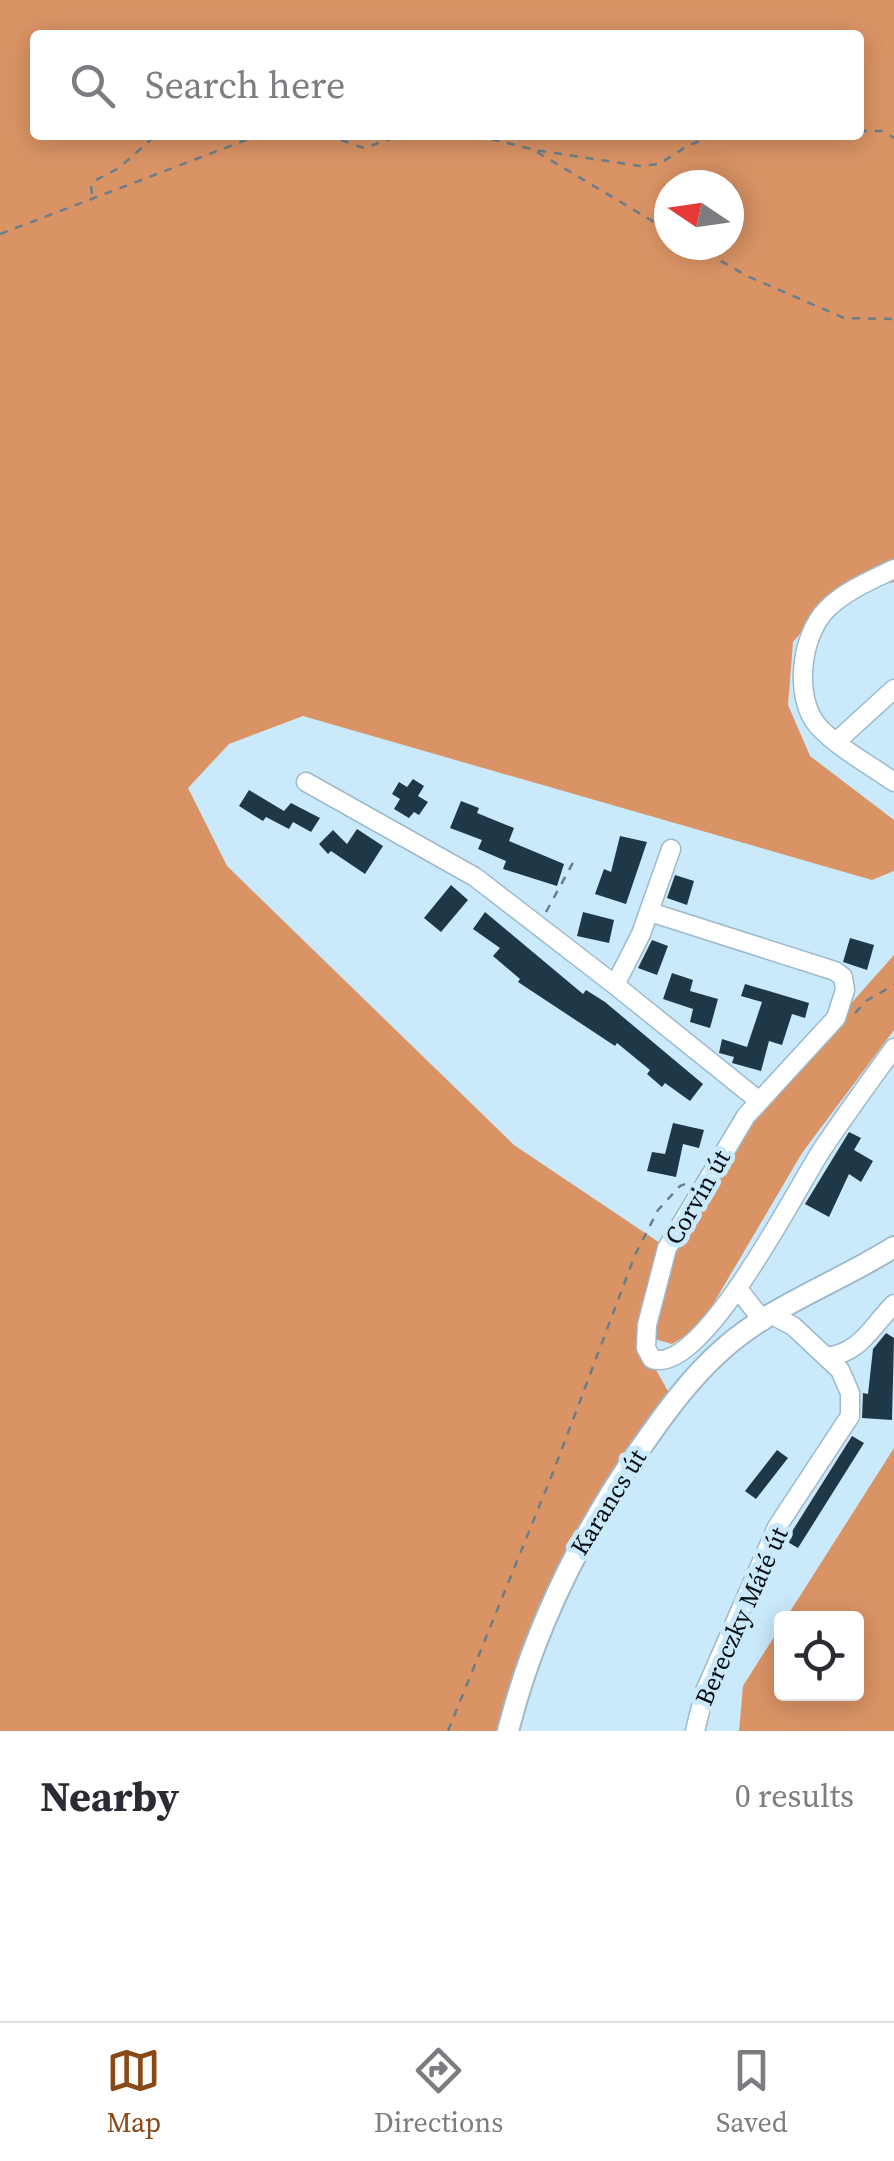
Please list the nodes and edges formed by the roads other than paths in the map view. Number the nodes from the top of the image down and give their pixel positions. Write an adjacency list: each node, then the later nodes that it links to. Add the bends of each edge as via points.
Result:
1 (894, 568): 3 (street, via 839,598 812,631 806,704 814,722)
2 (894, 689): 3 (street)
3 (837, 741): 5 (street)
4 (306, 782): 8 (street, via 475,877)
5 (894, 782)
6 (671, 850): 7 (street)
7 (650, 912): 8 (street); 10 (street, Corvin út, via 843,978 836,1018)
8 (615, 984): 10 (street)
9 (894, 1048): 12 (street, via 823,1148)
10 (758, 1100): 12 (street, Corvin út, via 663,1259 647,1325 648,1356 662,1362 678,1356)
11 (894, 1248): 14 (main road, Karancs út)
12 (739, 1290): 14 (street, Bereczky Máté út)
13 (894, 1304): 15 (street, via 859,1345)
14 (768, 1318): 15 (street, Bereczky Máté út, via 793,1326); 16 (main road, Karancs út, via 724,1347 673,1400 599,1512 539,1630)
15 (826, 1356): 17 (street, Bereczky Máté út, via 846,1380 850,1416 778,1527 710,1677)
16 (508, 1731)
17 (695, 1731)

